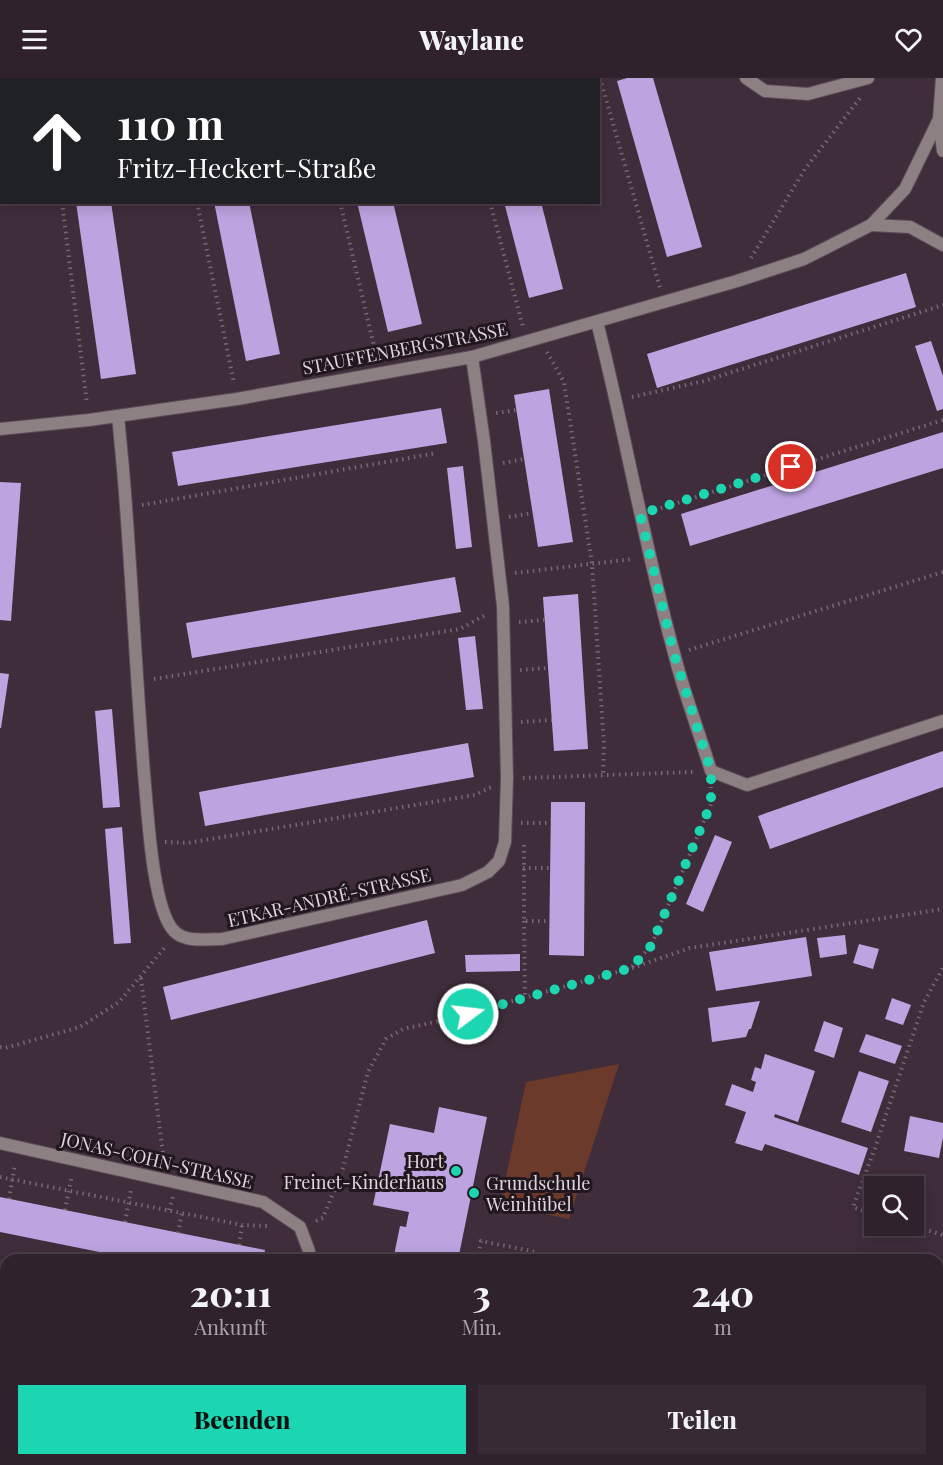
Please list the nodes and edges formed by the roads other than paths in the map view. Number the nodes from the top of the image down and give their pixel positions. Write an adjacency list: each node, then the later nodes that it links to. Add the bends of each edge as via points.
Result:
1 (746, 78): 2 (street, via 765,91 808,94)
2 (868, 78)
3 (942, 78): 4 (street)
4 (939, 119): 5 (street); 6 (street, via 904,189)
5 (943, 151)
6 (871, 225): 7 (street, via 910,227); 8 (street, STAUFFENBERGSTRASSE, via 804,259)
7 (943, 245)
8 (597, 322): 9 (street, STAUFFENBERGSTRASSE); 12 (street, via 674,654 711,771 747,785)
9 (472, 357): 10 (street, STAUFFENBERGSTRASSE); 10 (street, ETKAR-ANDRÉ-STRASSE, via 503,606 507,778 505,842 499,861 488,872 462,885 222,939 195,939 175,933 161,910 150,842 136,682)
10 (118, 416): 11 (street, STAUFFENBERGSTRASSE)
11 (0, 429)
12 (943, 721)
13 (0, 1143): 14 (street, JONAS-COHN-STRASSE, via 263,1202 300,1227)
14 (308, 1254)

